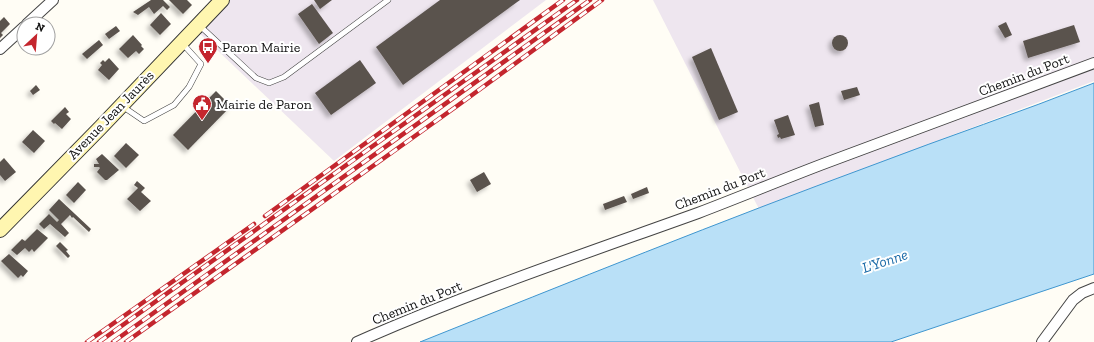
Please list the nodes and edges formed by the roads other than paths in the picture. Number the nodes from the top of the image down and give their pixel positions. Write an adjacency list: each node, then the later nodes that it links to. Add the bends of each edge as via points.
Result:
1 (53, 0): 4 (street)
2 (222, 0): 5 (main road, Avenue Jean Jaurès)
3 (388, 0): 5 (lane, via 284,77 269,83 256,78)
4 (36, 16)
5 (198, 24): 7 (main road, Avenue Jean Jaurès)
6 (16, 34): 8 (street)
7 (181, 42): 10 (main road, Avenue Jean Jaurès); 10 (lane, via 201,64 189,87 174,106 144,121)
8 (0, 49)
9 (1094, 63): 13 (street, Chemin du Port, via 458,301)
10 (122, 105): 11 (main road, Avenue Jean Jaurès)
11 (0, 230)
12 (1094, 288): 14 (street, via 1082,292 1073,300)
13 (357, 342)
14 (1042, 342)

